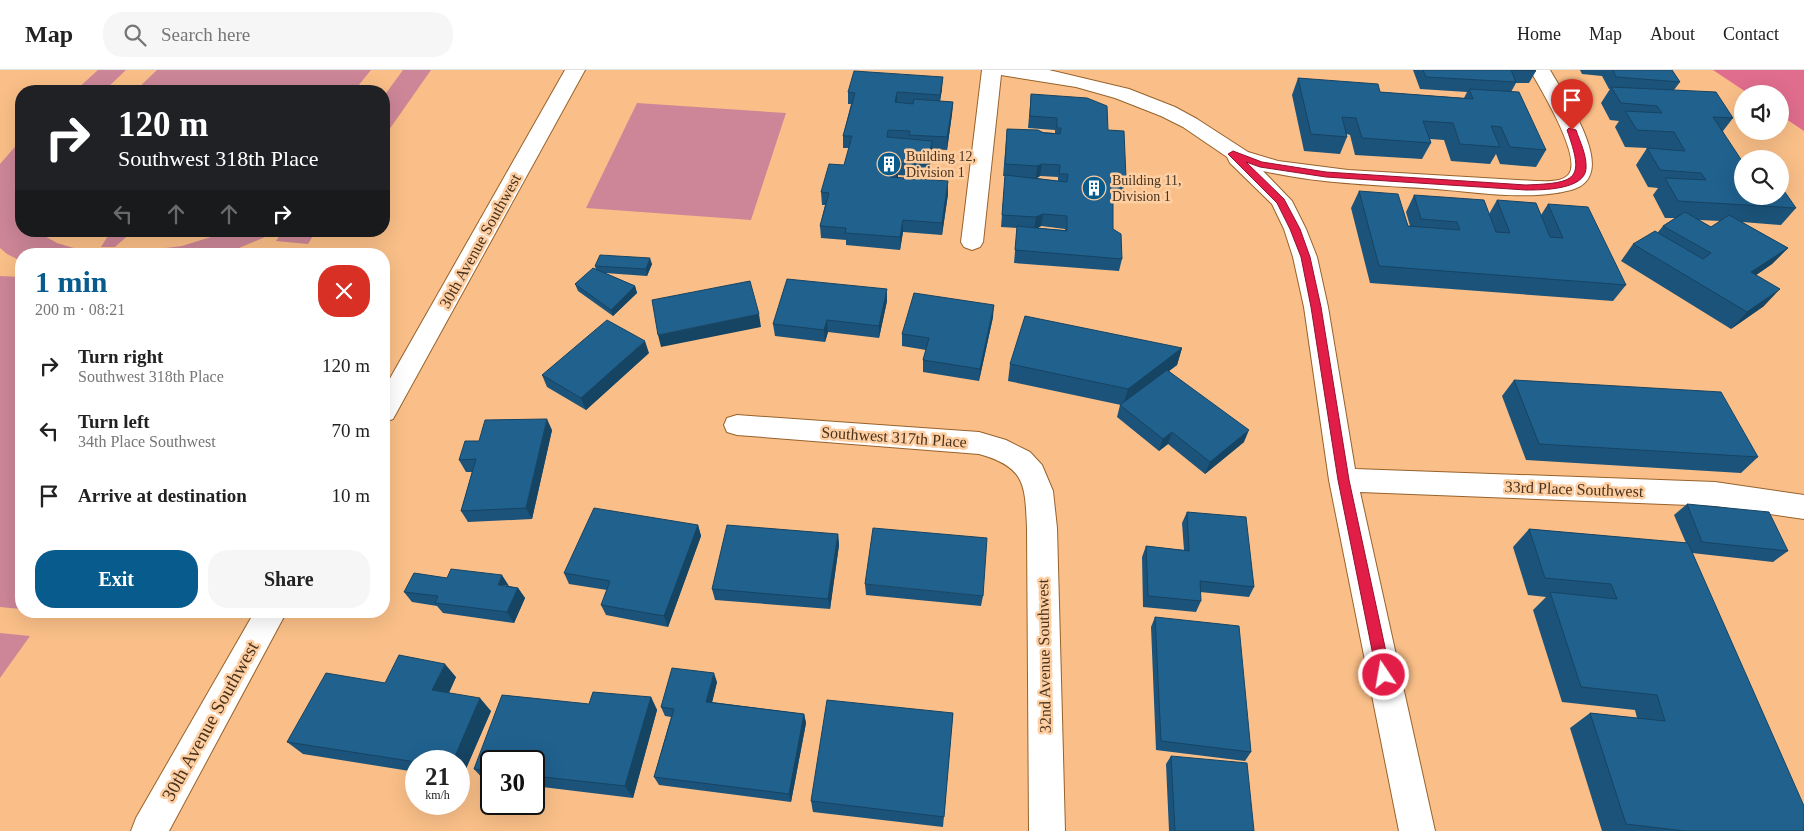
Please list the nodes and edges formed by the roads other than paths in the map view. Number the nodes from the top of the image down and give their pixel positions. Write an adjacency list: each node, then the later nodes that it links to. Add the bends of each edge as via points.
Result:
1 (576, 70): 7 (street, 30th Avenue Southwest)
2 (992, 70): 6 (street)
3 (1003, 70): 5 (street, via 1071,78 1135,97 1192,124)
4 (1540, 70): 5 (street, via 1576,141 1582,164 1580,175 1559,186 1526,188 1326,175 1260,164)
5 (1233, 154): 9 (street, via 1281,201 1305,257)
6 (972, 242)
7 (390, 401)
8 (737, 425): 10 (street, Southwest 317th Place, via 978,443 1012,454 1027,466)
9 (1343, 480): 11 (street, 33rd Place Southwest, via 1715,494); 15 (street)
10 (1037, 482): 14 (street, 32nd Avenue Southwest, via 1043,553)
11 (1804, 507)
12 (268, 618): 13 (street, 30th Avenue Southwest)
13 (149, 831)
14 (1046, 831)
15 (1417, 831)

